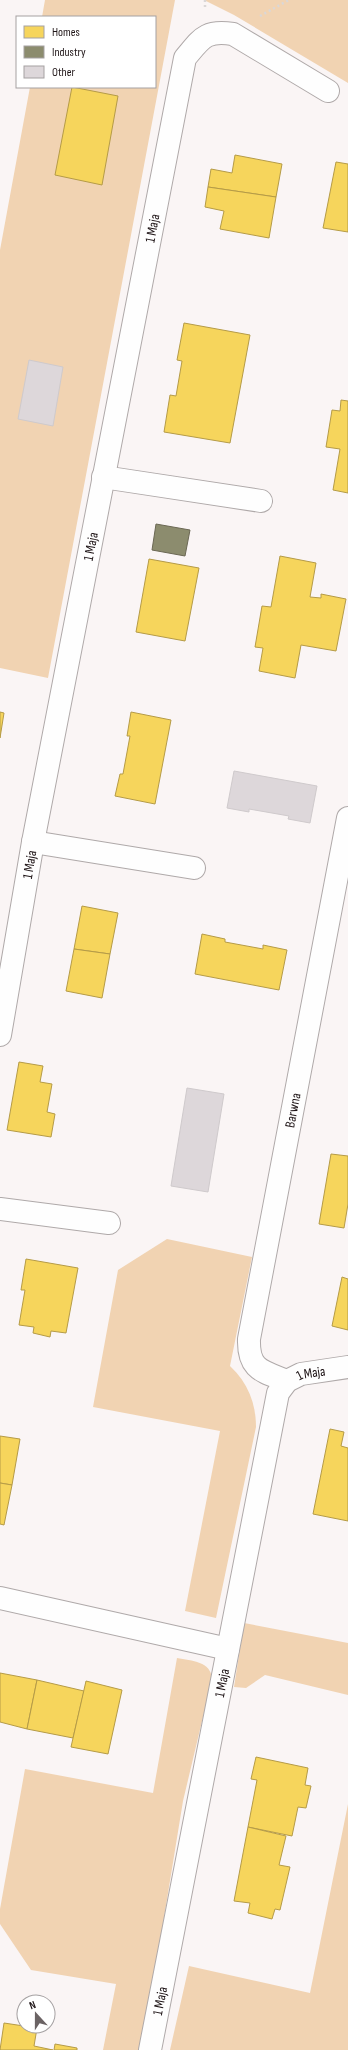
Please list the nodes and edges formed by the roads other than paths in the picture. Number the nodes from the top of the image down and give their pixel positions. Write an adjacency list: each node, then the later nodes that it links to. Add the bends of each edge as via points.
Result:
1 (328, 91): 2 (street, 1 Maja, via 233,34 220,32 204,36 185,58)
2 (103, 477): 3 (street); 5 (street, 1 Maja)
3 (261, 501)
4 (348, 818): 11 (street, Barwna, via 250,1339 249,1352 256,1367)
5 (33, 842): 6 (street); 7 (street, 1 Maja)
6 (194, 868)
7 (0, 1035)
8 (0, 1210): 9 (street)
9 (109, 1223)
10 (348, 1367): 11 (street, 1 Maja, via 301,1374)
11 (287, 1381): 13 (street, 1 Maja, via 278,1393)
12 (0, 1598): 13 (street)
13 (228, 1649): 14 (street, 1 Maja)
14 (150, 2050)

